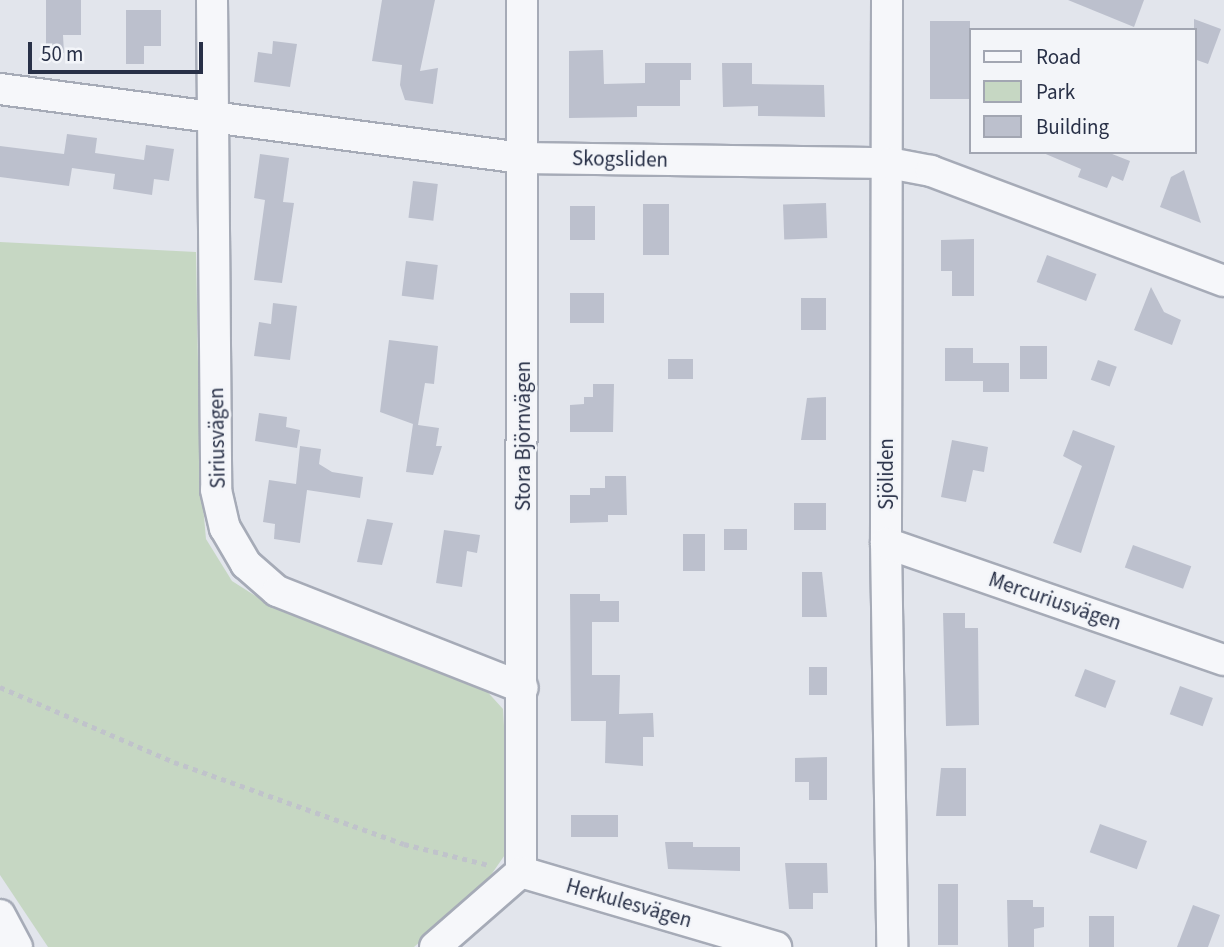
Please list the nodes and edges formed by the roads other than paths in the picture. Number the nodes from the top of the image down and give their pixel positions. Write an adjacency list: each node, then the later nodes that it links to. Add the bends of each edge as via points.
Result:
1 (212, 0): 5 (street, Siriusvägen)
2 (522, 0): 6 (street, Stora Björnvägen)
3 (887, 0): 7 (street, Sjöliden)
4 (0, 89): 5 (street, Skogsliden)
5 (213, 115): 6 (street, Skogsliden); 11 (street, Siriusvägen, via 216,490 225,527 246,565 277,591)
6 (522, 158): 7 (street, Skogsliden); 11 (street, Stora Björnvägen)
7 (888, 163): 8 (street, Skogsliden, via 931,171); 9 (street, Sjöliden)
8 (1224, 281)
9 (886, 543): 10 (street, Mercuriusvägen); 18 (street, Sjöliden)
10 (1224, 660)
11 (523, 688): 12 (street, Stora Björnvägen)
12 (521, 872): 14 (street, Herkulesvägen); 16 (street)
13 (0, 915): 15 (street)
14 (718, 938): 17 (street, Herkulesvägen)
15 (17, 947)
16 (435, 947)
17 (776, 947)
18 (892, 947)

